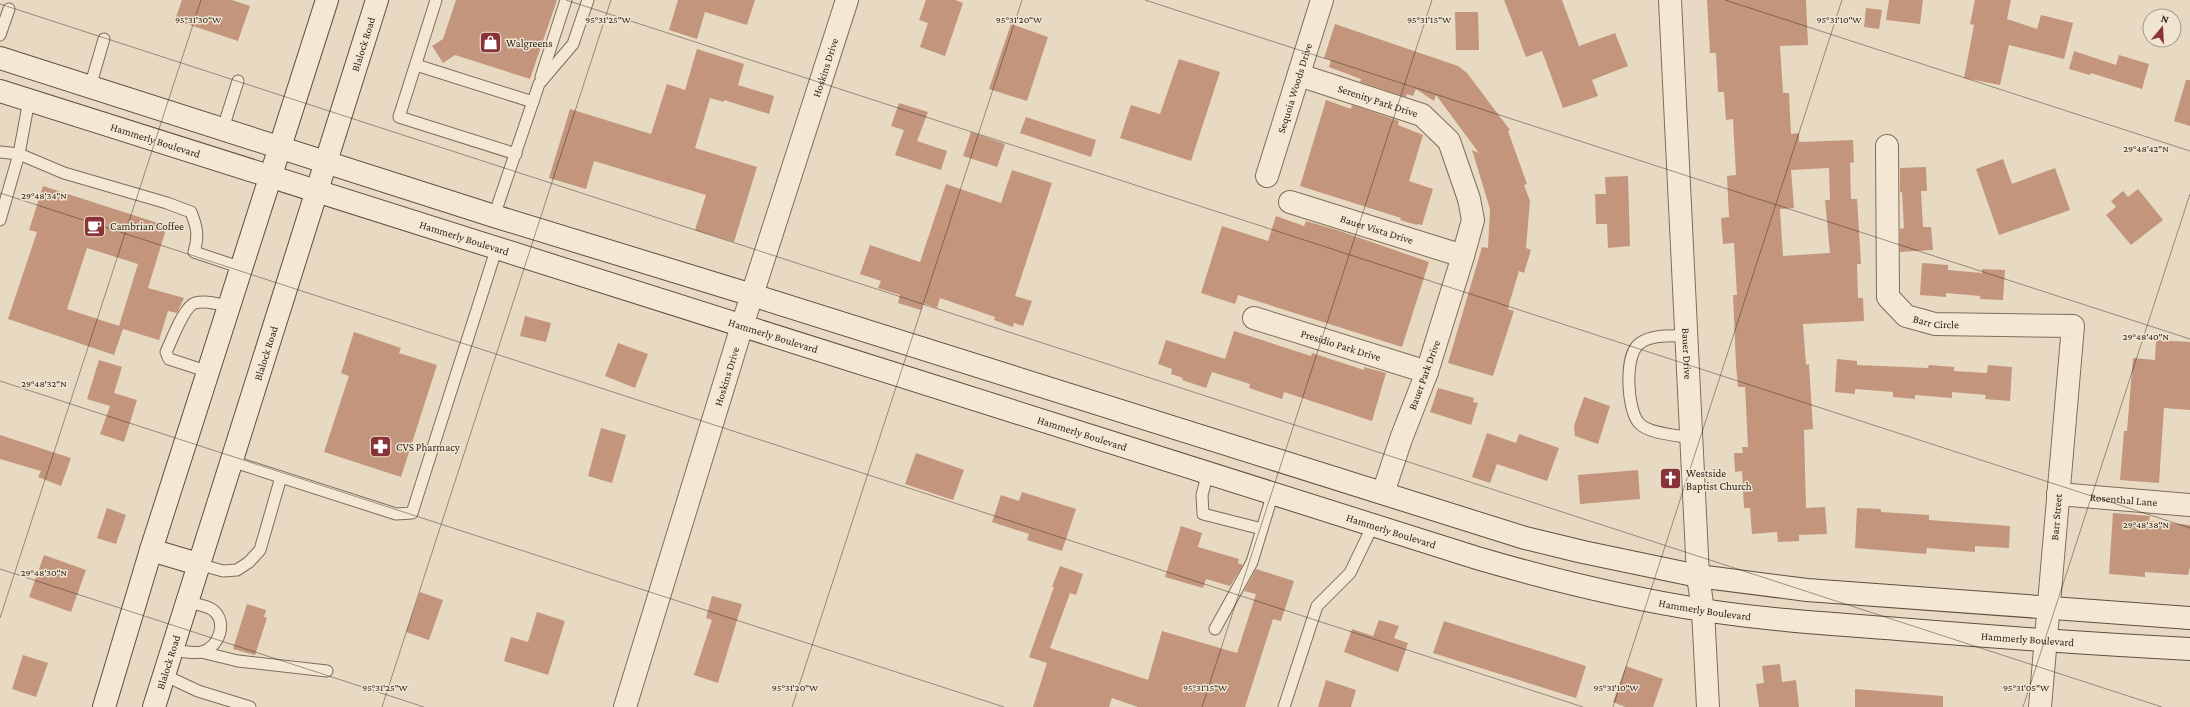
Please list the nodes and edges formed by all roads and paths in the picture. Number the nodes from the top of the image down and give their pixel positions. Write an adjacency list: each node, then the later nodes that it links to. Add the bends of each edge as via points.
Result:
1 (327, 0): 23 (main road)
2 (377, 0): 27 (main road, Blalock Road)
3 (436, 0): 13 (lane)
4 (566, 0): 16 (lane)
5 (588, 0): 16 (lane, via 573,44)
6 (847, 0): 37 (main road, Hoskins Drive)
7 (1322, 0): 14 (main road, Sequoia Woods Drive)
8 (1670, 0): 42 (main road, Bauer Drive)
9 (9, 9): 10 (lane)
10 (0, 35)
11 (104, 39): 17 (lane)
12 (0, 58): 17 (main road)
13 (416, 65): 20 (lane); 26 (lane, via 399,117)
14 (1299, 75): 28 (main road, Sequoia Woods Drive); 35 (main road, Serenity Park Drive, via 1422,115 1449,141 1469,198 1473,220)
15 (238, 81): 21 (lane)
16 (540, 84): 20 (lane)
17 (90, 87): 21 (main road)
18 (0, 91): 19 (main road, Hammerly Boulevard)
19 (30, 100): 25 (lane); 29 (main road, Hammerly Boulevard)
20 (533, 102): 26 (lane)
21 (223, 128): 23 (main road)
22 (1887, 146): 41 (main road, Barr Circle, via 1888,297 1906,316 1935,324)
23 (280, 147): 27 (main road); 29 (main road)
24 (0, 152): 25 (lane)
25 (19, 154): 33 (lane); 36 (lane, via 64,173 191,212 198,227 198,241 194,252)
26 (516, 154): 32 (lane)
27 (327, 163): 30 (main road, Blalock Road); 32 (main road)
28 (1266, 176)
29 (272, 177): 30 (main road, Hammerly Boulevard); 36 (main road)
30 (317, 190): 34 (main road, Hammerly Boulevard); 48 (main road, Blalock Road)
31 (1290, 202): 35 (main road, Bauer Vista Drive)
32 (494, 216): 37 (main road)
33 (0, 220)
34 (497, 248): 40 (main road, Hammerly Boulevard); 50 (lane, via 412,513 396,514)
35 (1463, 256): 44 (main road, Bauer Park Drive)
36 (242, 268): 38 (main road)
37 (752, 295): 40 (main road, Hoskins Drive); 45 (main road)
38 (229, 307): 43 (main road); 43 (lane, via 213,303 194,303 188,309 166,352 169,359)
39 (1254, 318): 44 (main road, Presidio Park Drive)
40 (742, 326): 47 (main road, Hammerly Boulevard); 74 (main road, Hoskins Drive)
41 (2073, 326): 53 (main road, Barr Street)
42 (1687, 336): 46 (main road, Bauer Drive); 46 (lane, via 1651,338 1638,344 1629,371 1630,401 1638,423 1648,430)
43 (209, 372): 57 (main road)
44 (1427, 372): 52 (main road, Bauer Park Drive)
45 (1124, 412): 47 (main road); 52 (main road)
46 (1692, 438): 59 (main road, Bauer Drive)
47 (1113, 443): 49 (main road, Hammerly Boulevard)
48 (231, 461): 50 (lane); 58 (main road, Blalock Road)
49 (1208, 472): 51 (main road, Hammerly Boulevard); 56 (lane, via 1202,495 1203,514)
50 (281, 477): 58 (lane, via 260,550 249,562 237,570 223,571)
51 (1273, 493): 55 (main road, Hammerly Boulevard); 56 (lane)
52 (1383, 493): 55 (main road, Bauer Park Drive); 59 (main road, via 1525,538)
53 (2058, 494): 54 (main road, Rosenthal Lane); 61 (main road, Barr Street)
54 (2190, 505)
55 (1373, 525): 62 (main road, Hammerly Boulevard, via 1551,579); 75 (lane, via 1350,573 1317,606)
56 (1262, 529): 64 (lane, via 1252,562)
57 (151, 550): 58 (main road); 71 (main road)
58 (198, 564): 60 (main road, Blalock Road)
59 (1698, 576): 61 (main road, via 1807,590); 62 (main road, Bauer Drive)
60 (186, 602): 66 (main road, Blalock Road); 68 (lane, via 212,610 221,622 221,631 216,641)
61 (2048, 608): 63 (main road); 65 (main road, Barr Street)
62 (1704, 610): 65 (main road, Hammerly Boulevard, via 1804,622); 76 (main road, Bauer Drive)
63 (2190, 618)
64 (1215, 629)
65 (2045, 641): 67 (main road, Hammerly Boulevard); 77 (main road, Barr Street)
66 (172, 650): 68 (lane); 70 (main road, Blalock Road)
67 (2190, 650)
68 (202, 652): 69 (lane, via 238,661)
69 (327, 671)
70 (164, 675): 72 (main road, Blalock Road); 73 (lane, via 198,690)
71 (104, 707)
72 (154, 707)
73 (250, 707)
74 (625, 707)
75 (1284, 707)
76 (1708, 707)
77 (2040, 707)

